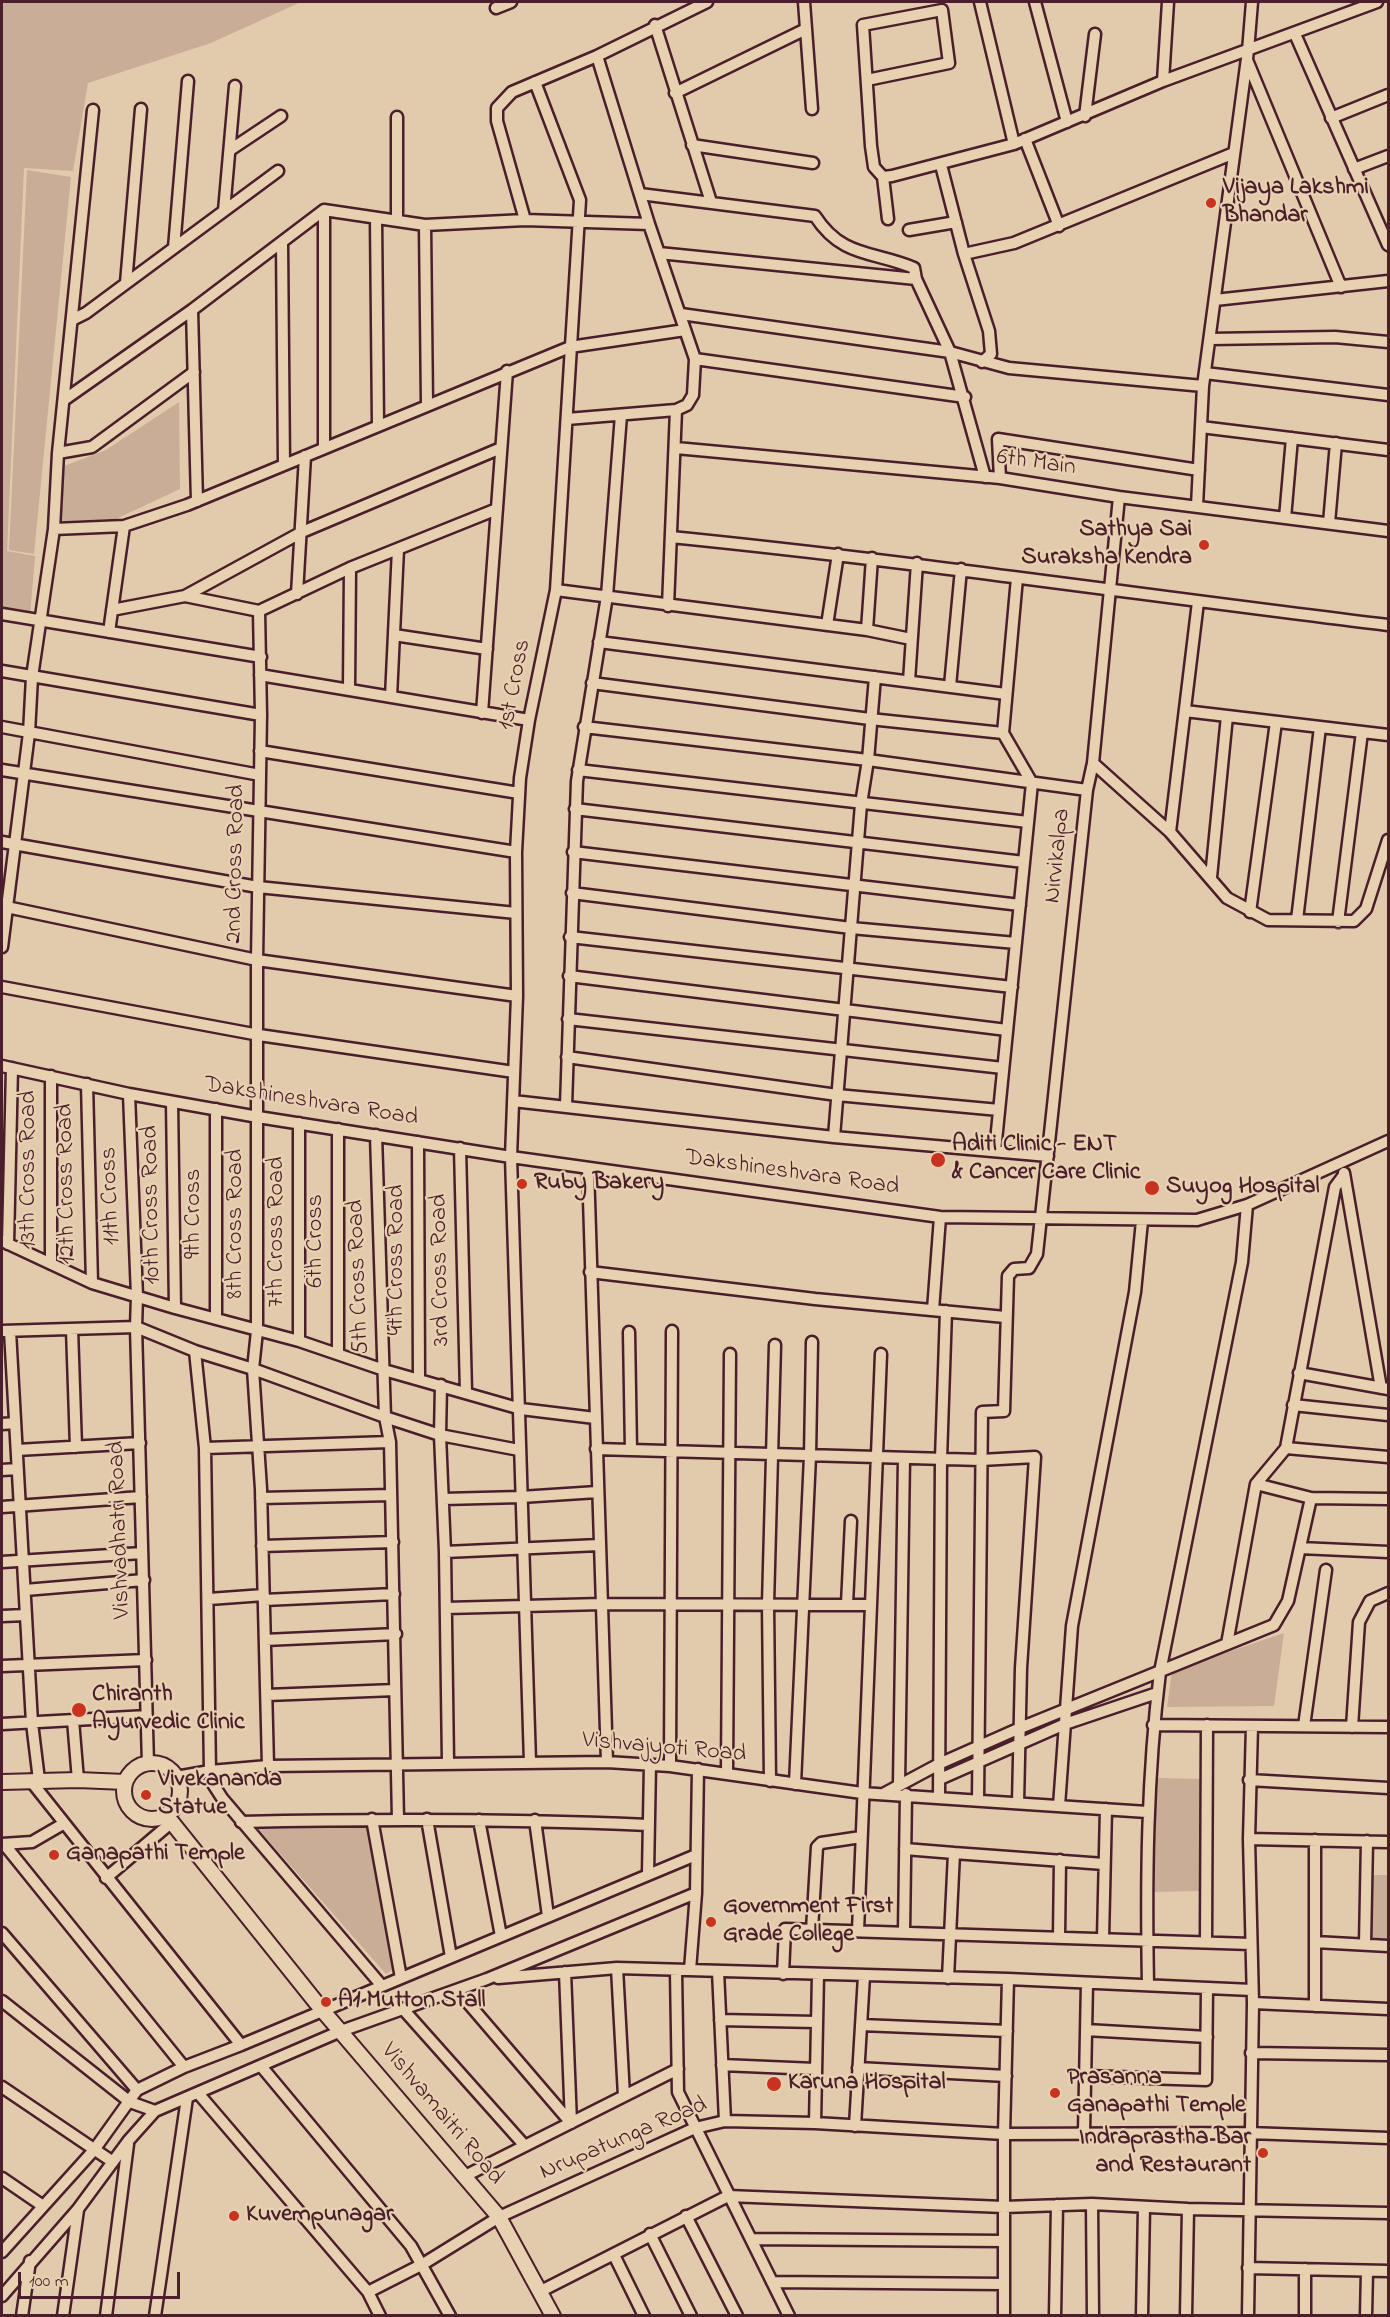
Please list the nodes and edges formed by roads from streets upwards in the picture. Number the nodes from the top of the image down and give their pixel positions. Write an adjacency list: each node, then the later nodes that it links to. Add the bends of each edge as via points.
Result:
1 (511, 2): 9 (street)
2 (707, 2): 10 (street)
3 (804, 2): 11 (street)
4 (980, 2): 33 (street)
5 (1035, 2): 30 (street)
6 (1168, 2): 18 (street)
7 (1252, 2): 15 (street)
8 (1377, 2): 13 (street)
9 (496, 8)
10 (655, 25): 14 (street); 21 (street)
11 (806, 29): 21 (street); 23 (street)
12 (1095, 34): 27 (street)
13 (1295, 34): 15 (street); 29 (street)
14 (597, 56): 19 (street); 42 (street)
15 (1247, 56): 18 (street); 35 (street); 64 (street)
16 (867, 80): 16 (street, via 863,25 942,10 949,63); 41 (street, via 874,167)
17 (188, 81): 58 (street)
18 (1163, 81): 27 (street)
19 (535, 82): 48 (street, via 512,92 497,108 501,140); 51 (street, 1st Cross, via 580,200)
20 (235, 86): 34 (street)
21 (675, 93): 32 (street)
22 (1389, 95): 29 (street)
23 (812, 109)
24 (93, 110): 68 (street)
25 (141, 110): 63 (street)
26 (281, 116): 34 (street)
27 (1085, 116): 30 (street)
28 (397, 117): 49 (street)
29 (1331, 118): 39 (street)
30 (1067, 122): 31 (street)
31 (1025, 139): 33 (street); 54 (street)
32 (692, 144): 37 (street); 43 (street)
33 (1014, 144): 38 (street)
34 (230, 150): 45 (street)
35 (1234, 153): 54 (street); 65 (street)
36 (1389, 156): 39 (street)
37 (813, 163)
38 (941, 165): 41 (street); 50 (street)
39 (1354, 169): 57 (street)
40 (278, 171): 45 (street)
41 (883, 177): 47 (street)
42 (640, 194): 43 (street); 52 (street)
43 (711, 202): 61 (street, via 815,216 824,230 865,256 914,268)
44 (324, 210): 46 (street); 56 (street); 91 (street)
45 (224, 211): 58 (street)
46 (376, 218): 49 (street); 87 (street)
47 (888, 219)
48 (525, 220): 51 (street); 53 (street)
49 (397, 221): 53 (street)
50 (956, 222): 55 (street); 60 (street)
51 (578, 223): 52 (street); 72 (street, 1st Cross)
52 (649, 224): 59 (street)
53 (425, 225): 83 (street)
54 (1059, 226): 60 (street, via 1014,243)
55 (909, 230)
56 (282, 242): 66 (street); 97 (street)
57 (1389, 245)
58 (174, 248): 63 (street)
59 (659, 253): 61 (street); 67 (street)
60 (964, 254): 75 (street, via 992,344 991,354)
61 (915, 279): 73 (street)
62 (1389, 281): 64 (street)
63 (126, 283): 68 (street)
64 (1341, 286): 65 (street)
65 (1215, 300): 70 (street)
66 (192, 310): 77 (street); 82 (street)
67 (681, 314): 69 (street); 73 (street)
68 (72, 320): 82 (street)
69 (685, 330): 72 (street); 74 (street)
70 (1210, 339): 71 (street, via 1335,337); 78 (street)
71 (1389, 342)
72 (570, 347): 76 (street); 86 (street, 1st Cross)
73 (950, 352): 75 (street); 81 (street)
74 (695, 359): 81 (street); 84 (street, via 693,395 687,405)
75 (982, 362): 79 (street, via 1009,368)
76 (507, 371): 83 (street); 92 (street)
77 (194, 372): 95 (street, via 92,447); 102 (street)
78 (1205, 373): 79 (street); 80 (street)
79 (1203, 386): 88 (street)
80 (1389, 395)
81 (965, 397): 99 (street)
82 (64, 400): 95 (street)
83 (427, 405): 87 (street)
84 (676, 410): 85 (street); 93 (street)
85 (621, 415): 86 (street); 123 (street)
86 (567, 419): 119 (street, 1st Cross)
87 (378, 425): 91 (street)
88 (1201, 427): 89 (street); 98 (street)
89 (1292, 438): 90 (street); 105 (street)
90 (1335, 443): 94 (street); 106 (street)
91 (324, 448): 96 (street)
92 (501, 448): 104 (street); 110 (street)
93 (676, 448): 99 (street, 6th Main); 111 (street)
94 (1389, 450)
95 (58, 453): 108 (street)
96 (305, 456): 97 (street); 110 (street)
97 (284, 465): 102 (street)
98 (1199, 470): 100 (street, via 998,439); 103 (street)
99 (985, 477): 100 (street, 6th Main)
100 (1000, 478): 101 (street, 6th Main)
101 (1119, 497): 103 (street, 6th Main); 120 (street, Nirvikalpa)
102 (197, 501): 107 (street)
103 (1197, 506): 105 (street, 6th Main)
104 (497, 509): 112 (street); 137 (street)
105 (1285, 518): 106 (street, 6th Main)
106 (1329, 523): 109 (street, 6th Main)
107 (124, 526): 108 (street); 126 (street)
108 (54, 529): 129 (street)
109 (1389, 531)
110 (302, 532): 121 (street); 122 (street)
111 (671, 537): 113 (street); 125 (street)
112 (398, 549): 116 (street); 134 (street)
113 (838, 554): 114 (street); 130 (street)
114 (872, 558): 115 (street); 132 (street)
115 (917, 563): 117 (street); 135 (street)
116 (350, 568): 121 (street); 146 (street)
117 (961, 569): 118 (street); 145 (street)
118 (1017, 578): 120 (street); 147 (street)
119 (556, 590): 123 (street); 154 (street, 1st Cross)
120 (1109, 591): 124 (street); 165 (street, Nirvikalpa)
121 (297, 594): 127 (street)
122 (185, 596): 126 (street); 127 (street)
123 (608, 596): 125 (street); 136 (street)
124 (1198, 602): 131 (street); 149 (street)
125 (668, 606): 130 (street)
126 (112, 610): 133 (street)
127 (259, 611): 138 (street, 2nd Cross Road)
128 (2, 614): 129 (street)
129 (40, 621): 133 (street); 141 (street)
130 (827, 625): 132 (street)
131 (1389, 626)
132 (867, 630): 135 (street)
133 (109, 632): 138 (street)
134 (394, 635): 137 (street); 148 (street)
135 (911, 639): 143 (street)
136 (599, 642): 142 (street); 144 (street)
137 (486, 649): 150 (street)
138 (261, 657): 140 (street, 2nd Cross Road)
139 (2, 671): 141 (street)
140 (261, 675): 146 (street); 151 (street, 2nd Cross Road)
141 (32, 677): 151 (street); 161 (street)
142 (875, 677): 143 (street); 153 (street)
143 (909, 681): 145 (street)
144 (592, 683): 153 (street); 158 (street)
145 (950, 686): 147 (street)
146 (349, 690): 148 (street)
147 (1006, 694): 160 (street)
148 (391, 697): 150 (street)
149 (1185, 711): 152 (street); 177 (street)
150 (482, 712): 154 (street)
151 (261, 715): 163 (street, 2nd Cross Road)
152 (1227, 716): 155 (street); 185 (street)
153 (870, 719): 160 (street); 164 (street)
154 (528, 720): 172 (street, 1st Cross)
155 (1276, 722): 156 (street); 191 (street)
156 (1320, 727): 159 (street); 193 (street)
157 (2, 728): 161 (street)
158 (584, 728): 164 (street); 167 (street)
159 (1362, 732): 162 (street); 194 (street)
160 (1003, 733): 170 (street)
161 (28, 734): 168 (street); 169 (street)
162 (1389, 735)
163 (260, 751): 169 (street, 2nd Cross Road); 172 (street)
164 (868, 760): 170 (street); 173 (street)
165 (1093, 762): 171 (street, Nirvikalpa); 177 (street)
166 (2, 770): 168 (street)
167 (578, 770): 173 (street); 174 (street)
168 (22, 774): 175 (street); 181 (street)
169 (260, 775): 175 (street, 2nd Cross Road)
170 (1032, 783): 171 (street); 176 (street)
171 (1087, 790): 232 (street, Nirvikalpa)
172 (519, 793): 182 (street, 1st Cross)
173 (861, 804): 176 (street); 180 (street)
174 (575, 809): 180 (street); 183 (street)
175 (260, 812): 182 (street); 187 (street, 2nd Cross Road)
176 (1028, 822): 184 (street)
177 (1170, 832): 185 (street)
178 (1389, 840): 194 (street, via 1366,909 1354,921)
179 (2, 842): 181 (street)
180 (858, 843): 184 (street); 186 (street)
181 (14, 844): 187 (street); 190 (street)
182 (516, 852): 192 (street, 1st Cross)
183 (573, 852): 186 (street); 188 (street)
184 (1024, 862): 189 (street)
185 (1211, 877): 191 (street, via 1227,898)
186 (855, 885): 189 (street); 195 (street)
187 (258, 887): 192 (street); 199 (street, 2nd Cross Road)
188 (572, 893): 195 (street); 196 (street)
189 (1020, 905): 197 (street)
190 (4, 906): 198 (street); 199 (street)
191 (1250, 912): 193 (street, via 1268,920)
192 (516, 913): 204 (street, 1st Cross)
193 (1296, 920): 194 (street)
194 (1338, 922)
195 (851, 928): 197 (street); 200 (street)
196 (570, 937): 200 (street); 201 (street)
197 (1016, 943): 203 (street)
198 (2, 947)
199 (257, 960): 204 (street); 208 (street, 2nd Cross Road)
200 (847, 970): 203 (street); 205 (street)
201 (569, 976): 205 (street); 206 (street)
202 (2, 987): 208 (street)
203 (1012, 987): 207 (street)
204 (517, 996): 213 (street, 1st Cross)
205 (843, 1009): 207 (street); 209 (street)
206 (568, 1019): 209 (street); 210 (street)
207 (1007, 1030): 212 (street)
208 (259, 1035): 213 (street); 223 (street, 2nd Cross Road)
209 (840, 1050): 212 (street); 217 (street)
210 (567, 1057): 217 (street); 220 (street)
211 (7, 1067): 214 (street, Dakshineshvara Road); 241 (street)
212 (1003, 1068): 222 (street)
213 (514, 1072): 218 (street, 1st Cross)
214 (51, 1076): 215 (street, Dakshineshvara Road); 242 (street, 13th Cross Road)
215 (87, 1084): 216 (street, Dakshineshvara Road); 244 (street, 12th Cross Road)
216 (129, 1094): 219 (street, Dakshineshvara Road); 245 (street, 11th Cross)
217 (837, 1095): 222 (street); 227 (street)
218 (513, 1101): 220 (street); 233 (street, 1st Cross)
219 (172, 1102): 221 (street, Dakshineshvara Road); 246 (street, 10th Cross Road)
220 (566, 1106): 227 (street)
221 (216, 1109): 223 (street, Dakshineshvara Road); 250 (street, 9th Cross)
222 (999, 1110): 231 (street)
223 (258, 1117): 224 (street, Dakshineshvara Road); 254 (street, 8th Cross Road)
224 (299, 1123): 225 (street, Dakshineshvara Road); 257 (street, 7th Cross Road)
225 (338, 1129): 226 (street, Dakshineshvara Road); 261 (street, 6th Cross)
226 (376, 1135): 229 (street, Dakshineshvara Road); 265 (street, 5th Cross Road)
227 (834, 1137): 231 (street)
228 (1389, 1141): 234 (street, Dakshineshvara Road)
229 (418, 1142): 230 (street, Dakshineshvara Road); 267 (street, 4th Cross Road)
230 (460, 1148): 233 (street, Dakshineshvara Road); 271 (street, 3rd Cross Road)
231 (995, 1151): 232 (street)
232 (1048, 1156): 239 (street, Nirvikalpa)
233 (511, 1157): 235 (street, Dakshineshvara Road); 273 (street, 1st Cross)
234 (1341, 1161): 236 (street); 237 (street, Dakshineshvara Road)
235 (588, 1168): 238 (street, Dakshineshvara Road); 243 (street)
236 (1344, 1175): 266 (street, via 1335,1187); 270 (street)
237 (1247, 1205): 240 (street, Dakshineshvara Road, via 1197,1220); 347 (street, via 1242,1262)
238 (940, 1217): 239 (street, Dakshineshvara Road); 247 (street)
239 (1041, 1220): 240 (street, Dakshineshvara Road); 249 (street, Nirvikalpa, via 1034,1263 1029,1268 1010,1271 1008,1276)
240 (1142, 1221): 351 (street, via 1135,1292 1072,1626)
241 (5, 1242): 242 (street)
242 (51, 1264): 244 (street)
243 (590, 1272): 247 (street); 276 (street)
244 (92, 1283): 245 (street)
245 (137, 1296): 246 (street); 251 (street, Vishvadhatri Road)
246 (175, 1308): 250 (street)
247 (933, 1310): 248 (street)
248 (946, 1311): 249 (street); 297 (street)
249 (1005, 1317): 298 (street, via 1004,1411 982,1412)
250 (216, 1318): 254 (street)
251 (136, 1327): 252 (street); 260 (street); 281 (street, Vishvadhatri Road)
252 (72, 1329): 253 (street); 283 (street)
253 (6, 1331): 268 (street)
254 (257, 1331): 257 (street); 264 (street, 8th Cross Road)
255 (629, 1332): 289 (street)
256 (672, 1332): 290 (street)
257 (299, 1341): 261 (street)
258 (812, 1342): 293 (street)
259 (775, 1345): 292 (street)
260 (195, 1351): 264 (street); 284 (street)
261 (338, 1353): 265 (street)
262 (730, 1354): 291 (street)
263 (881, 1354): 295 (street)
264 (253, 1369): 275 (street); 282 (street, 8th Cross Road)
265 (384, 1370): 267 (street); 275 (street, 5th Cross Road)
266 (1299, 1373): 270 (street); 272 (street)
267 (420, 1379): 269 (street)
268 (7, 1384): 277 (street)
269 (441, 1385): 271 (street); 279 (street)
270 (1385, 1388)
271 (466, 1392): 273 (street)
272 (1293, 1405): 274 (street); 285 (street)
273 (521, 1409): 276 (street); 288 (street, 1st Cross)
274 (1389, 1415)
275 (385, 1417): 279 (street); 280 (street, 5th Cross Road)
276 (595, 1418): 286 (street)
277 (15, 1423): 278 (street); 287 (street)
278 (2, 1424)
279 (440, 1435): 288 (street); 308 (street)
280 (390, 1442): 282 (street); 303 (street, 5th Cross Road)
281 (140, 1443): 283 (street); 304 (street, Vishvadhatri Road)
282 (259, 1446): 284 (street); 306 (street, 8th Cross Road)
283 (76, 1447): 287 (street)
284 (205, 1448): 329 (street)
285 (1286, 1448): 294 (street); 301 (street)
286 (596, 1449): 289 (street); 302 (street)
287 (17, 1450): 299 (street)
288 (519, 1450): 305 (street, 1st Cross)
289 (631, 1450): 290 (street)
290 (670, 1452): 291 (street); 331 (street)
291 (730, 1453): 292 (street); 332 (street)
292 (770, 1454): 293 (street); 333 (street)
293 (810, 1456): 295 (street); 334 (street)
294 (1389, 1457)
295 (876, 1458): 296 (street); 336 (street)
296 (904, 1458): 297 (street); 388 (street)
297 (941, 1459): 298 (street); 373 (street)
298 (981, 1460): 363 (street, via 1035,1457); 365 (street)
299 (17, 1469): 300 (street); 310 (street)
300 (2, 1470)
301 (1256, 1484): 307 (street); 343 (street)
302 (597, 1492): 305 (street); 315 (street)
303 (391, 1495): 306 (street); 313 (street, 5th Cross Road)
304 (141, 1497): 310 (street); 320 (street, Vishvadhatri Road)
305 (521, 1497): 308 (street); 316 (street, 1st Cross)
306 (261, 1498): 314 (street, 8th Cross Road)
307 (1311, 1498): 309 (street); 317 (street)
308 (442, 1499): 318 (street)
309 (1389, 1499)
310 (20, 1506): 311 (street); 321 (street)
311 (2, 1507)
312 (851, 1521): 335 (street)
313 (393, 1542): 314 (street); 326 (street, 5th Cross Road)
314 (262, 1545): 328 (street, 8th Cross Road)
315 (599, 1545): 316 (street); 330 (street)
316 (524, 1548): 318 (street); 337 (street, 1st Cross)
317 (1300, 1548): 319 (street); 343 (street, via 1288,1601 1274,1625)
318 (445, 1552): 338 (street)
319 (1389, 1552)
320 (142, 1553): 321 (street); 324 (street, Vishvadhatri Road)
321 (22, 1561): 322 (street); 325 (street)
322 (2, 1562)
323 (1326, 1570): 360 (street)
324 (144, 1580): 325 (street); 344 (street, Vishvadhatri Road)
325 (25, 1590): 339 (street)
326 (394, 1593): 328 (street); 341 (street, 5th Cross Road)
327 (1389, 1593): 361 (street, via 1370,1601 1359,1622)
328 (264, 1598): 329 (street); 342 (street, 8th Cross Road)
329 (208, 1599): 377 (street)
330 (602, 1604): 331 (street); 337 (street); 369 (street)
331 (669, 1604): 332 (street); 375 (street)
332 (730, 1604): 333 (street); 378 (street)
333 (768, 1604): 334 (street); 384 (street)
334 (802, 1604): 335 (street); 387 (street)
335 (847, 1604): 336 (street)
336 (869, 1605): 390 (street)
337 (525, 1606): 338 (street); 368 (street, 1st Cross)
338 (446, 1608): 367 (street)
339 (26, 1615): 340 (street); 345 (street)
340 (2, 1616)
341 (396, 1634): 342 (street); 348 (street, 5th Cross Road)
342 (265, 1640): 350 (street, 8th Cross Road)
343 (1227, 1644): 347 (street)
344 (146, 1660): 345 (street); 352 (street, Vishvadhatri Road)
345 (28, 1665): 346 (street); 354 (street)
346 (2, 1666)
347 (1160, 1672): 349 (street); 351 (street)
348 (396, 1690): 350 (street); 370 (street, 5th Cross Road)
349 (1157, 1693): 356 (street); 357 (street)
350 (267, 1695): 374 (street, 8th Cross Road)
351 (1066, 1708): 356 (street); 363 (street)
352 (147, 1716): 353 (street); 371 (street, Vishvadhatri Road)
353 (73, 1720): 354 (street); 382 (street)
354 (32, 1723): 355 (street); 381 (street)
355 (2, 1724)
356 (1065, 1725): 364 (street); 396 (street)
357 (1153, 1725): 358 (street); 398 (street)
358 (1207, 1725): 359 (street); 432 (street)
359 (1252, 1726): 360 (street); 383 (street)
360 (1305, 1726): 361 (street)
361 (1352, 1727): 362 (street)
362 (1389, 1727)
363 (1020, 1728): 364 (street); 365 (street)
364 (1019, 1744): 366 (street); 395 (street)
365 (981, 1745): 366 (street); 373 (street)
366 (980, 1760): 380 (street); 394 (street)
367 (448, 1762): 368 (street, Vishvajyoti Road); 370 (street, Vishvajyoti Road)
368 (530, 1762): 369 (street, Vishvajyoti Road)
369 (607, 1762): 372 (street, Vishvajyoti Road)
370 (396, 1763): 374 (street, Vishvajyoti Road); 401 (street, 5th Cross Road)
371 (148, 1764): 379 (street, via 163,1765); 386 (street, via 136,1768)
372 (650, 1764): 375 (street, Vishvajyoti Road); 407 (street)
373 (940, 1764): 380 (street); 388 (street)
374 (268, 1766): 377 (street, Vishvajyoti Road)
375 (670, 1766): 376 (street, Vishvajyoti Road)
376 (698, 1769): 378 (street, Vishvajyoti Road); 416 (street)
377 (210, 1770): 379 (street, Vishvajyoti Road); 405 (street, via 213,1784)
378 (727, 1773): 384 (street, Vishvajyoti Road)
379 (176, 1777): 399 (street, via 180,1795)
380 (940, 1779): 393 (street)
381 (34, 1780): 382 (street); 385 (street); 406 (street)
382 (78, 1780): 386 (street)
383 (1249, 1780): 389 (street); 409 (street)
384 (770, 1781): 387 (street, Vishvajyoti Road)
385 (2, 1782)
386 (125, 1782): 399 (street, via 126,1800 137,1815)
387 (795, 1784): 390 (street, Vishvajyoti Road)
388 (899, 1784): 391 (street)
389 (1389, 1788)
390 (862, 1793): 391 (street, Vishvajyoti Road); 408 (street)
391 (885, 1793): 392 (street, Vishvajyoti Road)
392 (906, 1794): 393 (street, Vishvajyoti Road); 414 (street)
393 (939, 1797): 394 (street, Vishvajyoti Road)
394 (978, 1800): 395 (street, Vishvajyoti Road)
395 (1017, 1803): 396 (street, Vishvajyoti Road)
396 (1059, 1806): 397 (street, Vishvajyoti Road)
397 (1106, 1809): 398 (street, Vishvajyoti Road); 418 (street)
398 (1147, 1812): 431 (street)
399 (169, 1819): 420 (street); 461 (street, Vishvamaitri Road)
400 (372, 1819): 401 (street); 405 (street); 446 (street)
401 (398, 1819): 402 (street)
402 (427, 1819): 403 (street); 437 (street)
403 (479, 1820): 404 (street); 428 (street)
404 (535, 1820): 407 (street); 422 (street)
405 (241, 1822): 452 (street)
406 (63, 1824): 413 (street, via 32,1842); 420 (street)
407 (648, 1826): 419 (street)
408 (861, 1837): 423 (street, via 821,1843 817,1847); 424 (street)
409 (1249, 1839): 410 (street); 434 (street)
410 (1315, 1840): 411 (street); 433 (street)
411 (1367, 1841): 412 (street); 435 (street)
412 (1389, 1842)
413 (2, 1844): 474 (street)
414 (905, 1849): 415 (street); 425 (street)
415 (954, 1853): 417 (street); 427 (street)
416 (696, 1855): 419 (street); 421 (street)
417 (1060, 1860): 418 (street); 429 (street)
418 (1104, 1863): 430 (street)
419 (648, 1874): 422 (street)
420 (106, 1878): 469 (street)
421 (696, 1893): 439 (street); 448 (street)
422 (548, 1916): 428 (street)
423 (812, 1930): 424 (street); 443 (street, via 785,1929)
424 (858, 1931): 425 (street)
425 (904, 1932): 427 (street)
426 (2, 1933): 481 (street)
427 (950, 1933): 429 (street); 447 (street)
428 (501, 1936): 437 (street)
429 (1059, 1937): 430 (street)
430 (1103, 1938): 431 (street)
431 (1147, 1939): 432 (street); 451 (street)
432 (1206, 1942): 434 (street)
433 (1315, 1942): 435 (street); 458 (street)
434 (1251, 1944): 455 (street)
435 (1365, 1944): 436 (street)
436 (1389, 1946)
437 (451, 1957): 446 (street)
438 (617, 1968): 440 (street); 442 (street); 483 (street)
439 (690, 1970): 440 (street); 441 (street)
440 (676, 1971): 476 (street)
441 (718, 1971): 443 (street); 462 (street)
442 (565, 1972): 448 (street); 488 (street)
443 (783, 1974): 444 (street)
444 (818, 1975): 445 (street); 463 (street)
445 (864, 1976): 447 (street); 464 (street)
446 (401, 1978): 452 (street)
447 (948, 1978): 449 (street)
448 (487, 1979): 454 (street)
449 (1008, 1979): 450 (street); 467 (street)
450 (1087, 1983): 451 (street); 465 (street)
451 (1148, 1984): 453 (street)
452 (382, 1986): 461 (street)
453 (1207, 1989): 455 (street); 468 (street)
454 (457, 1990): 459 (street); 488 (street)
455 (1252, 1990): 457 (street)
456 (2, 2001): 485 (street)
457 (1253, 2003): 458 (street); 470 (street)
458 (1315, 2006): 460 (street)
459 (404, 2009): 466 (street); 497 (street)
460 (1389, 2009)
461 (323, 2011): 466 (street, Vishvamaitri Road); 469 (street)
462 (720, 2020): 463 (street); 472 (street)
463 (816, 2022): 477 (street)
464 (861, 2025): 467 (street); 475 (street)
465 (1086, 2030): 468 (street); 479 (street)
466 (340, 2031): 473 (street); 500 (street, Vishvamaitri Road)
467 (1007, 2031): 478 (street)
468 (1207, 2037): 479 (street, via 1206,2080)
469 (241, 2045): 474 (street)
470 (1251, 2053): 471 (street); 493 (street)
471 (1389, 2055)
472 (722, 2065): 477 (street); 487 (street)
473 (261, 2066): 482 (street); 520 (street)
474 (184, 2067): 481 (street)
475 (858, 2068): 478 (street); 490 (street)
476 (678, 2069): 483 (street); 491 (street, via 678,2092)
477 (814, 2069): 489 (street)
478 (1006, 2076): 494 (street)
479 (1086, 2076): 492 (street)
480 (2, 2087): 498 (street)
481 (137, 2090): 485 (street)
482 (198, 2093): 484 (street); 528 (street)
483 (624, 2096): 488 (street)
484 (187, 2098): 486 (street); 533 (street)
485 (130, 2102): 486 (street); 498 (street)
486 (155, 2111): 496 (street)
487 (725, 2121): 489 (street, Nrupatunga Road); 491 (street, Nrupatunga Road)
488 (571, 2123): 497 (street)
489 (815, 2123): 490 (street, Nrupatunga Road)
490 (855, 2126): 494 (street, Nrupatunga Road)
491 (695, 2128): 502 (street); 513 (street, Nrupatunga Road)
492 (1084, 2132): 493 (street, Nrupatunga Road); 494 (street, Nrupatunga Road)
493 (1249, 2133): 495 (street, Nrupatunga Road); 510 (street)
494 (1004, 2134): 506 (street)
495 (1389, 2138)
496 (129, 2140): 499 (street); 532 (street)
497 (525, 2146): 500 (street)
498 (94, 2150): 499 (street); 505 (street)
499 (113, 2162): 508 (street)
500 (463, 2177): 513 (street, Vishvamaitri Road)
501 (2, 2178): 505 (street)
502 (728, 2196): 506 (street); 512 (street); 515 (street)
503 (1092, 2204): 504 (street); 507 (street); 543 (street)
504 (1057, 2205): 506 (street); 542 (street)
505 (43, 2206): 517 (street)
506 (1004, 2207): 516 (street)
507 (1144, 2207): 509 (street); 544 (street)
508 (78, 2209): 519 (street); 531 (street)
509 (1188, 2209): 510 (street); 545 (street)
510 (1249, 2211): 511 (street); 521 (street)
511 (1389, 2212)
512 (686, 2216): 514 (street); 539 (street)
513 (499, 2217): 520 (street, Nrupatunga Road); 527 (street, Vishvamaitri Road)
514 (650, 2234): 518 (street); 538 (street)
515 (752, 2239): 516 (street); 525 (street)
516 (1004, 2241): 526 (street)
517 (2, 2252)
518 (614, 2255): 527 (street); 537 (street)
519 (30, 2261): 529 (street); 530 (street)
520 (423, 2264): 528 (street, Nrupatunga Road); 535 (street)
521 (1248, 2268): 522 (street); 546 (street)
522 (1305, 2270): 523 (street); 547 (street)
523 (1367, 2271): 524 (street); 548 (street)
524 (1389, 2271)
525 (772, 2282): 526 (street); 540 (street)
526 (1004, 2284): 541 (street)
527 (541, 2291): 536 (street, Vishvamaitri Road)
528 (368, 2292): 534 (street)
529 (2, 2296)
530 (22, 2316)
531 (63, 2316)
532 (105, 2316)
533 (155, 2316)
534 (380, 2316)
535 (450, 2316)
536 (554, 2316)
537 (644, 2316)
538 (691, 2316)
539 (737, 2316)
540 (789, 2316)
541 (1004, 2316)
542 (1055, 2316)
543 (1093, 2316)
544 (1142, 2316)
545 (1186, 2316)
546 (1248, 2316)
547 (1305, 2316)
548 (1366, 2316)

